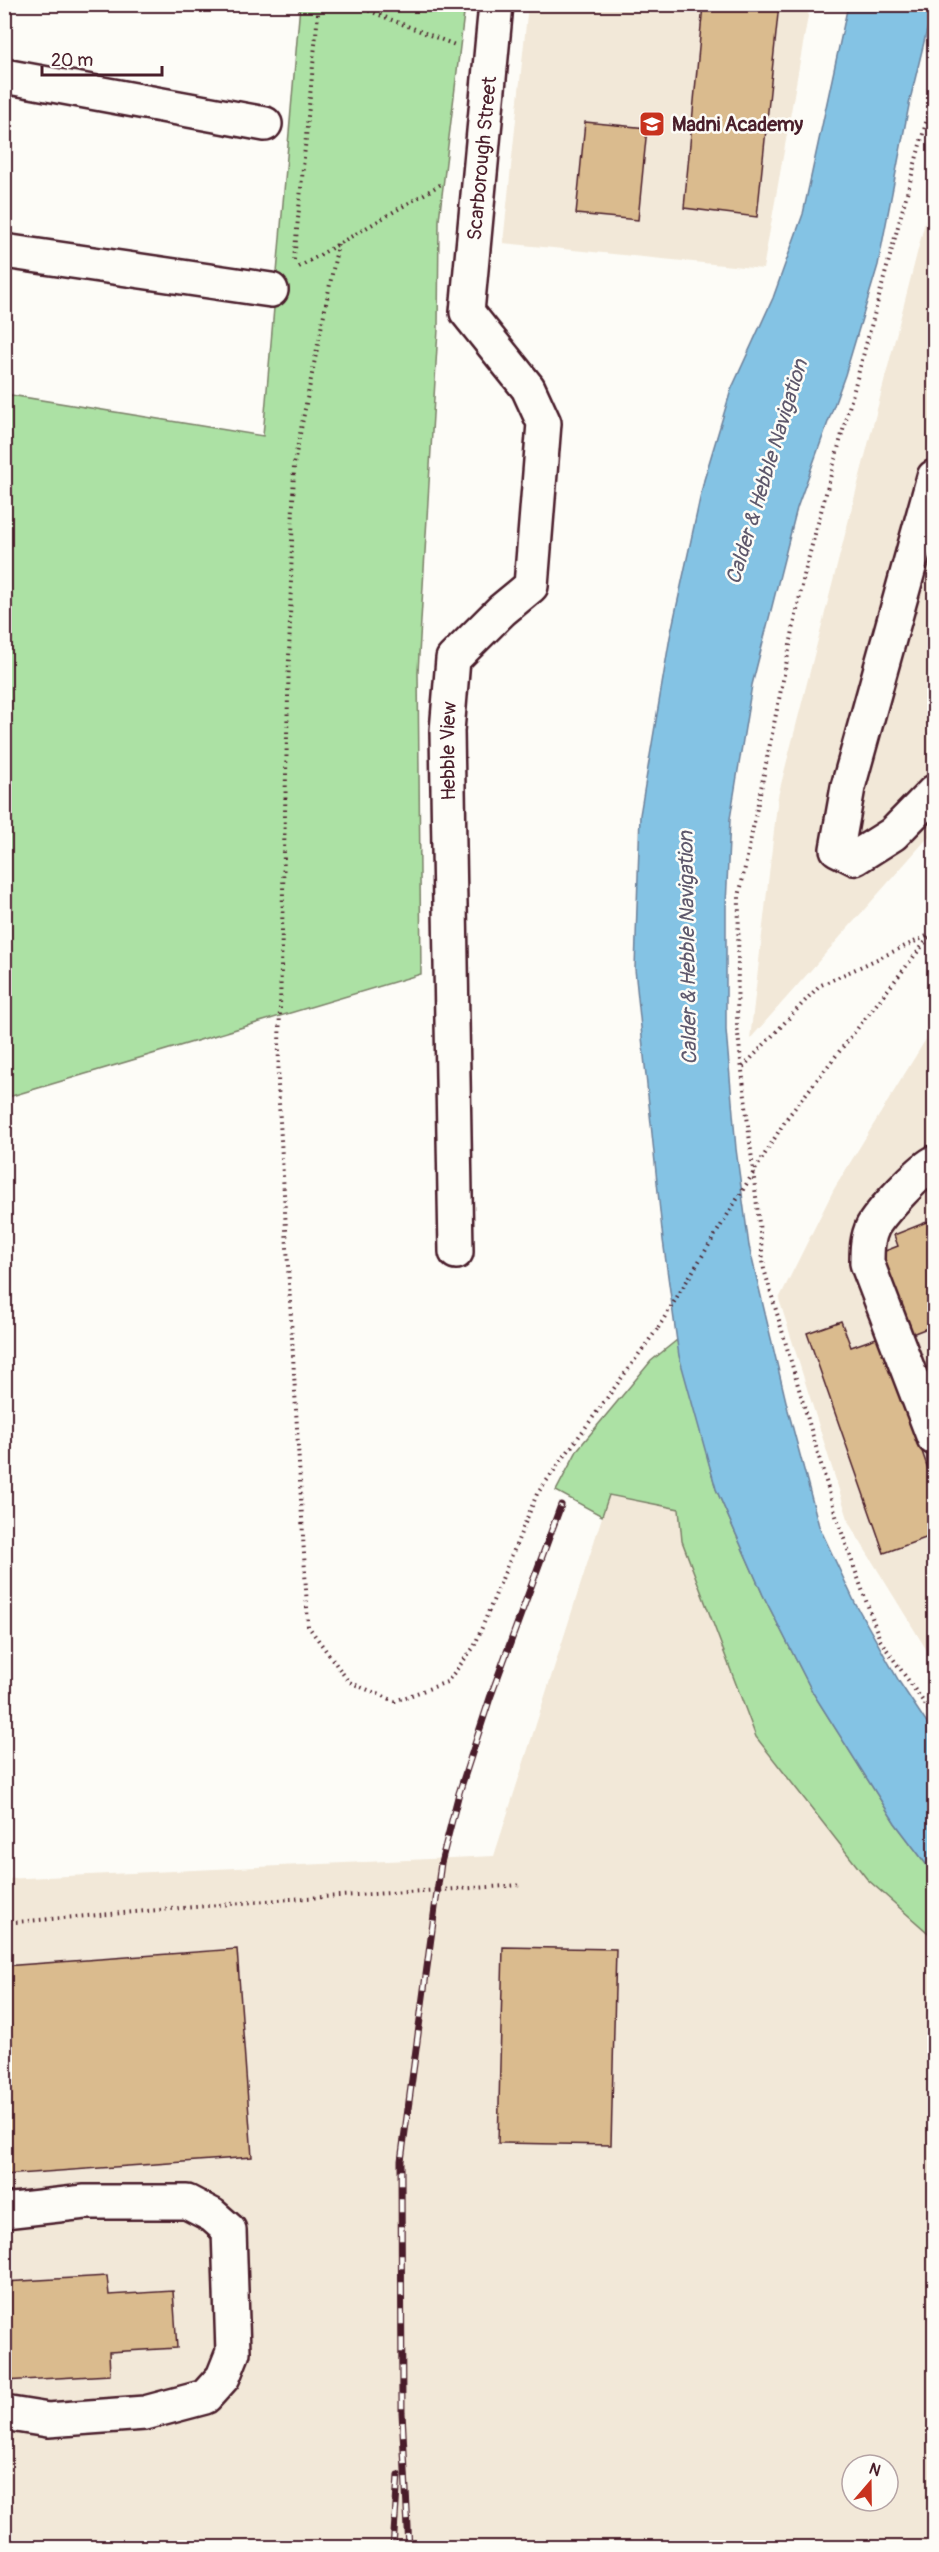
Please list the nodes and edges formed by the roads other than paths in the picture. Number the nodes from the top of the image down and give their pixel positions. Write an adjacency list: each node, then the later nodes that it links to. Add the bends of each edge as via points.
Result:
1 (496, 4): 6 (street, Scarborough Street)
2 (4, 76): 3 (street)
3 (265, 124)
4 (4, 251): 5 (street)
5 (282, 280)
6 (467, 312): 10 (street, Hebble View, via 528,388 544,423 531,586 453,659 447,731)
7 (934, 477): 8 (street, via 848,787 837,849 855,858 892,834)
8 (934, 792)
9 (934, 1163): 11 (street, via 873,1227 867,1263)
10 (456, 1252)
11 (934, 1438)
12 (4, 2211): 13 (street, via 85,2202 187,2202 212,2215 229,2230 233,2352 223,2377 205,2397 165,2408 48,2420)
13 (4, 2413)

